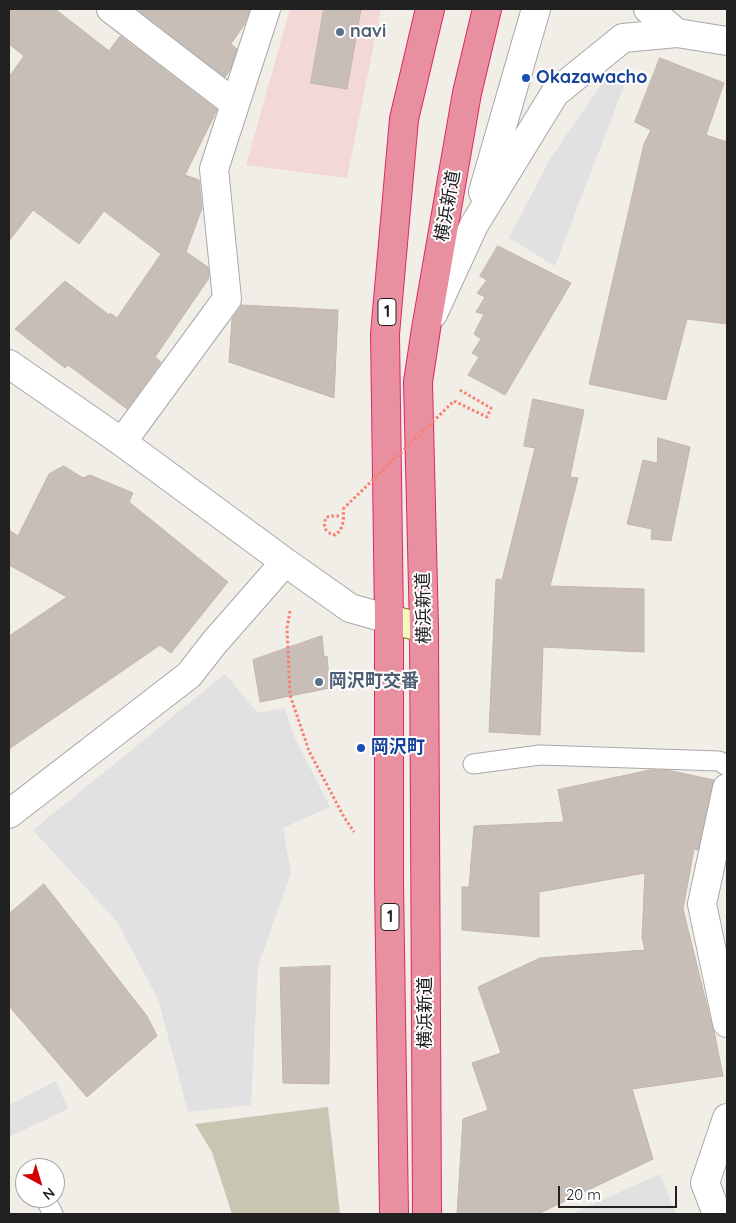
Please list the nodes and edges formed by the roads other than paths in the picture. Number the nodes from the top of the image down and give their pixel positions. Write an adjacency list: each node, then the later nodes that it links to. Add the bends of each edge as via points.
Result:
1 (111, 9): 10 (street)
2 (266, 9): 10 (street)
3 (430, 9): 16 (highway, 横浜新道 / 1, via 404,119 385,334)
4 (487, 9): 12 (highway, 横浜新道, via 467,94)
5 (536, 9): 11 (street)
6 (647, 9): 7 (street); 8 (lane)
7 (677, 33): 8 (street); 9 (street)
8 (623, 38): 11 (street, via 555,93)
9 (727, 41)
10 (235, 104): 14 (street, via 214,169 227,299)
11 (474, 225): 12 (street)
12 (426, 329): 17 (highway, 横浜新道, via 418,382)
13 (12, 370): 14 (street)
14 (122, 442): 15 (street)
15 (291, 567): 16 (street, via 350,608); 21 (street, via 214,643 189,675)
16 (389, 619): 17 (street); 24 (highway, 横浜新道 / 1)
17 (424, 628): 25 (highway, 横浜新道)
18 (473, 764): 19 (lane, via 540,755 719,761)
19 (727, 766)
20 (727, 788): 22 (street, via 702,904)
21 (9, 814)
22 (727, 1023)
23 (727, 1118): 26 (street, via 705,1183)
24 (394, 1214)
25 (427, 1214)
26 (717, 1214)

